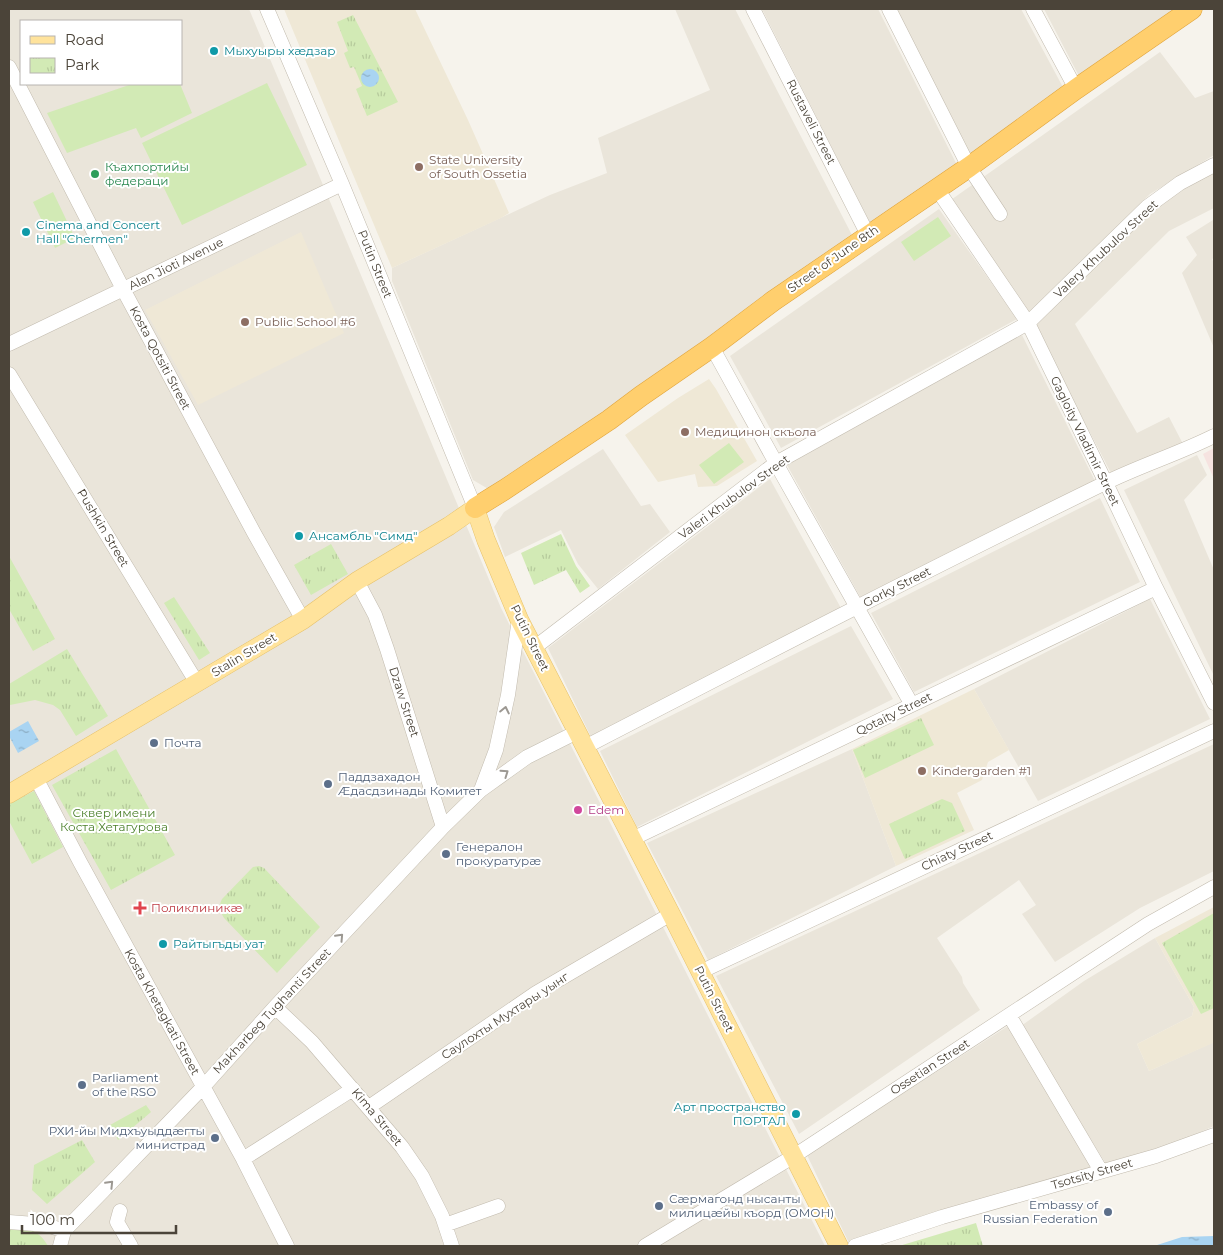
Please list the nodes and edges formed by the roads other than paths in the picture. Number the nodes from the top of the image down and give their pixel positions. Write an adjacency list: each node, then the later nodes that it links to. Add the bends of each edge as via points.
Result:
1 (267, 9): 10 (street, Putin Street)
2 (753, 9): 13 (street, Rustaveli Street)
3 (889, 9): 9 (street)
4 (1034, 9): 7 (street)
5 (1191, 9): 7 (highway, Street of June 8th)
6 (9, 67): 14 (street, Kosta Qotsiti Street)
7 (1076, 89): 9 (highway, Street of June 8th)
8 (1214, 164): 15 (street, Valery Khubulov Street, via 1147,207)
9 (969, 167): 11 (highway, Street of June 8th); 12 (street)
10 (342, 184): 14 (street, Alan Jioti Avenue); 22 (street, Putin Street)
11 (937, 189): 13 (highway, Street of June 8th); 15 (street, Gagloity Vladimir Street)
12 (1000, 214)
13 (868, 235): 17 (highway, Street of June 8th)
14 (123, 289): 16 (street, Alan Jioti Avenue); 27 (street, Kosta Qotsiti Street)
15 (1028, 323): 20 (street, Valeri Khubulov Street); 21 (street, Gagloity Vladimir Street)
16 (9, 344)
17 (712, 346): 20 (street); 22 (highway, Street of June 8th, via 587,435)
18 (9, 374): 29 (street, Pushkin Street)
19 (1214, 436): 21 (street, Gorky Street)
20 (776, 463): 25 (street); 28 (street, Valeri Khubulov Street)
21 (1106, 483): 24 (street, Gagloity Vladimir Street); 25 (street, Gorky Street)
22 (475, 508): 23 (main road, Stalin Street); 26 (main road, Putin Street)
23 (357, 581): 27 (main road, Stalin Street); 37 (street, Dzaw Street, via 375,615 387,649)
24 (1156, 588): 30 (street, Gagloity Vladimir Street); 31 (street, Qotaity Street)
25 (857, 608): 31 (street); 33 (street, Gorky Street)
26 (519, 619): 28 (main road, Putin Street); 35 (street, Makharbeg Tughanti Street, one-way to 26, via 496,750)
27 (303, 620): 29 (main road, Stalin Street)
28 (534, 648): 33 (main road, Putin Street)
29 (197, 683): 34 (main road, Stalin Street)
30 (1214, 703)
31 (912, 705): 38 (street, Qotaity Street)
32 (1214, 731): 41 (street, Chiaty Street)
33 (581, 739): 35 (street, Makharbeg Tughanti Street, one-way to 33, via 527,757); 38 (main road, Putin Street)
34 (36, 778): 36 (main road, Stalin Street); 44 (street, Kosta Khetagkati Street)
35 (480, 790): 37 (street, Makharbeg Tughanti Street)
36 (9, 794)
37 (443, 827): 42 (street, Makharbeg Tughanti Street, one-way to 37)
38 (632, 839): 40 (main road, Putin Street)
39 (1214, 887): 43 (street, Ossetian Street, via 1148,924)
40 (671, 914): 41 (main road, Putin Street); 46 (street, Саулохты Мухтары уынг, via 536,993)
41 (700, 972): 48 (main road, Putin Street)
42 (275, 1007): 44 (street, Makharbeg Tughanti Street); 45 (street, Kima Street, via 312,1042)
43 (1009, 1015): 48 (street, Ossetian Street); 50 (street)
44 (203, 1087): 49 (street, Kosta Khetagkati Street); 55 (street, Makharbeg Tughanti Street, one-way to 44)
45 (353, 1089): 46 (street, Kima Street); 49 (street)
46 (369, 1107): 54 (street, Kima Street, via 422,1176)
47 (1214, 1134): 50 (street, Tsotsity Street, via 1156,1156)
48 (794, 1156): 60 (street, Ossetian Street); 61 (main road, Putin Street)
49 (243, 1159): 58 (street, Kosta Khetagkati Street)
50 (1102, 1171): 62 (street, Tsotsity Street, via 942,1216)
51 (498, 1206): 54 (street)
52 (120, 1211): 57 (street, via 117,1222)
53 (9, 1222): 55 (street, via 47,1225)
54 (445, 1225): 59 (street, Kima Street)
55 (64, 1231): 56 (street)
56 (60, 1246)
57 (130, 1246)
58 (287, 1246)
59 (452, 1246)
60 (645, 1246)
61 (839, 1246)
62 (854, 1246)

